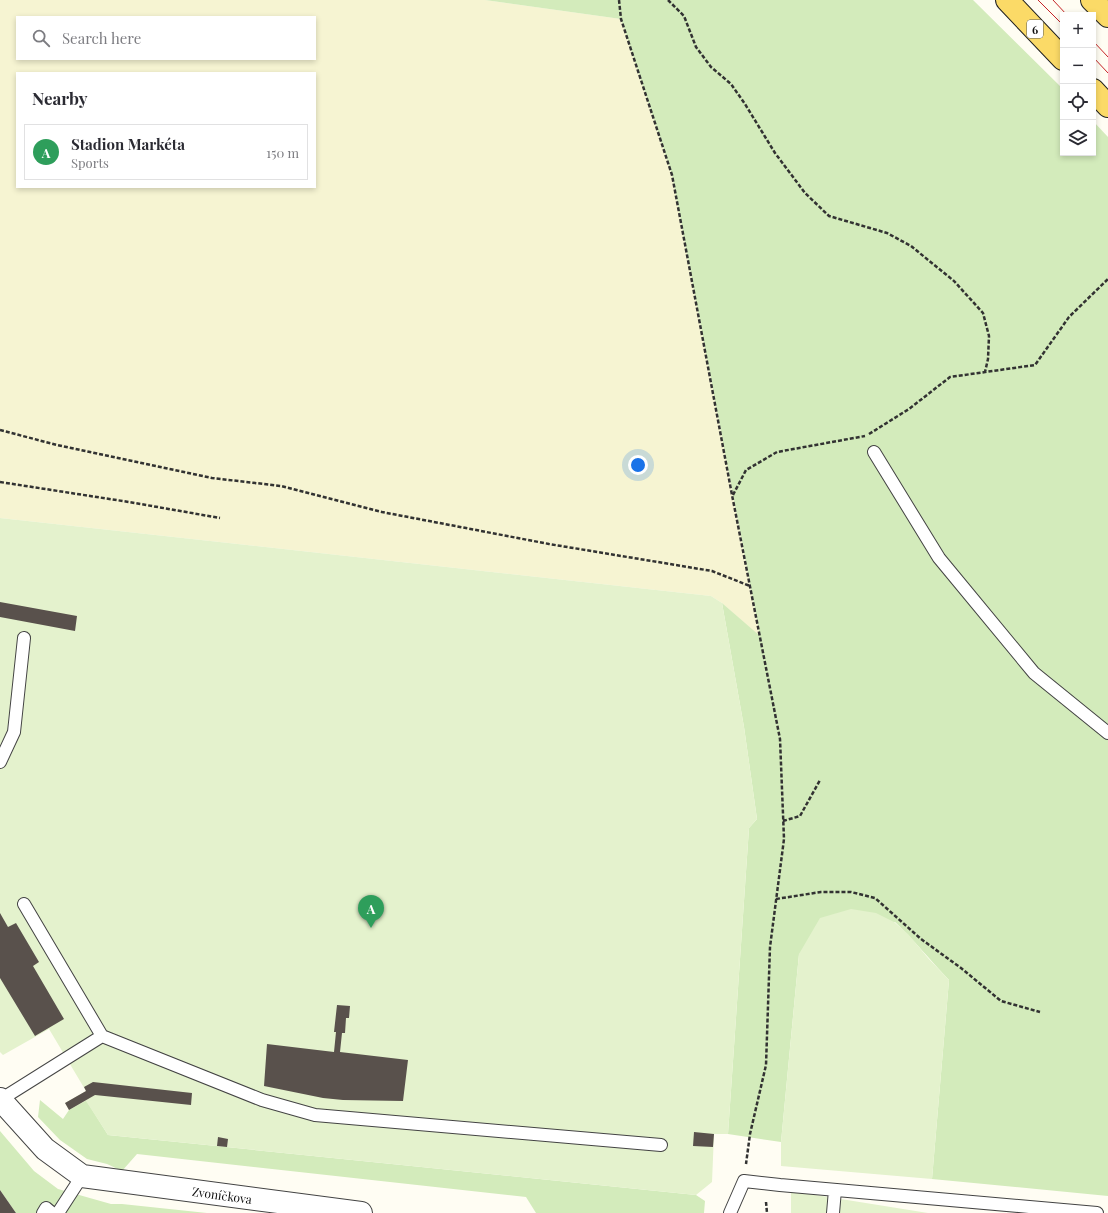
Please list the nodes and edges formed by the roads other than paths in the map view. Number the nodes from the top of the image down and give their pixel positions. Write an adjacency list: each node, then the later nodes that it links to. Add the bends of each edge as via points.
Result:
1 (1007, 0): 4 (main road, 6)
2 (1092, 0): 3 (main road)
3 (1108, 16)
4 (1060, 56)
5 (1096, 93): 6 (main road)
6 (1108, 106)
7 (874, 452): 9 (lane, via 939,558 1034,673)
8 (24, 638): 10 (lane, via 14,732)
9 (1108, 733)
10 (0, 762)
11 (24, 904): 12 (lane)
12 (102, 1036): 13 (lane); 14 (lane, via 262,1100 315,1115)
13 (0, 1100): 15 (street, via 45,1149)
14 (661, 1145)
15 (82, 1176): 19 (lane); 20 (street, Zvoníčkova)
16 (835, 1190): 21 (lane, via 744,1181); 22 (lane); 23 (lane)
17 (42, 1213): 18 (lane, via 46,1208)
18 (52, 1213)
19 (58, 1213)
20 (361, 1213)
21 (730, 1213)
22 (833, 1213)
23 (1097, 1213)

